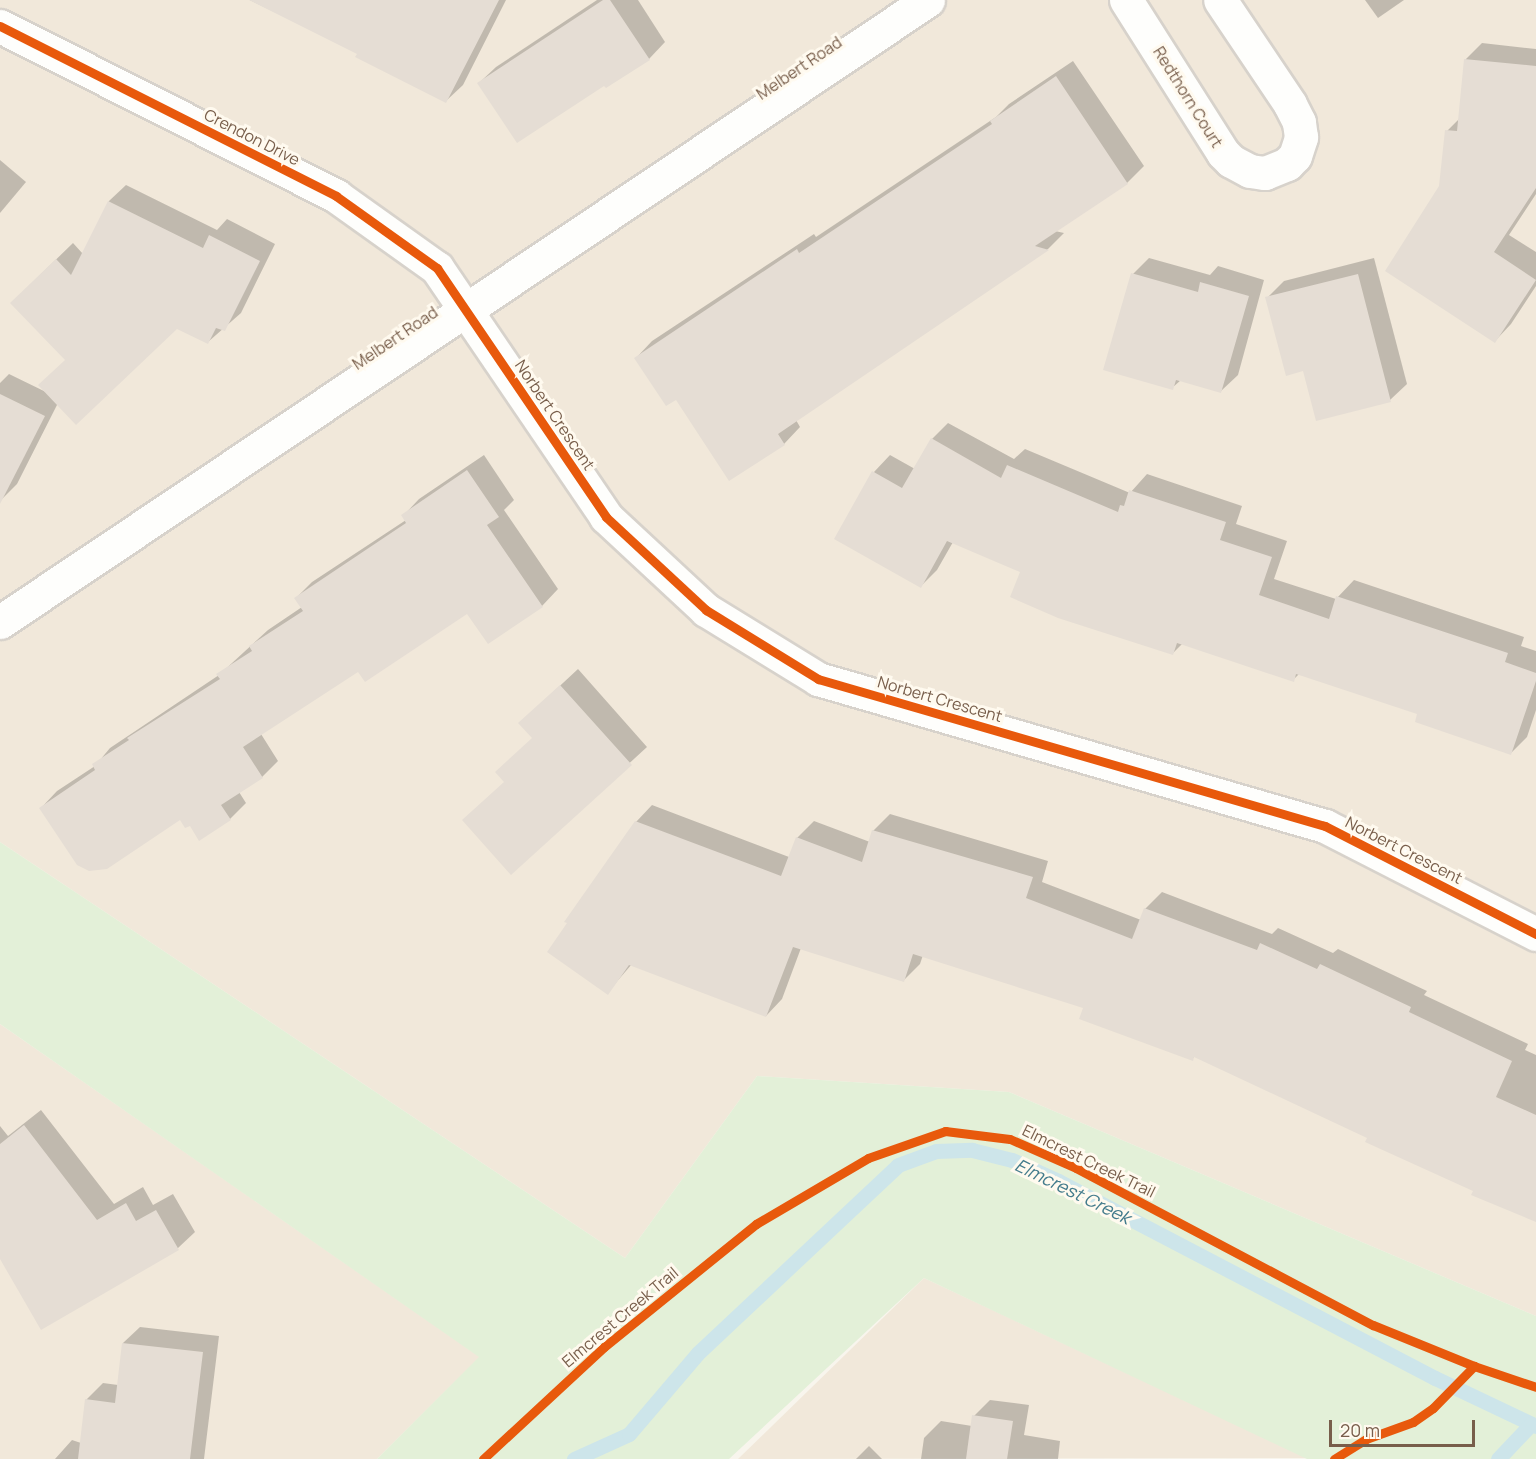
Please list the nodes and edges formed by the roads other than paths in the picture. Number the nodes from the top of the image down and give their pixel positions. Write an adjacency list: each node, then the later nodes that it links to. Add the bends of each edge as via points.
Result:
1 (928, 0): 5 (street, Melbert Road)
2 (1126, 0): 3 (street, Redthorn Court, via 1223,153 1240,167 1265,173 1295,156 1301,137 1299,122)
3 (1220, 0)
4 (0, 26): 5 (street, Crendon Drive, via 336,196 437,268)
5 (464, 309): 6 (street, Melbert Road); 7 (street, Norbert Crescent, via 606,517 706,610 818,679 1325,826)
6 (0, 622)
7 (1536, 934)

